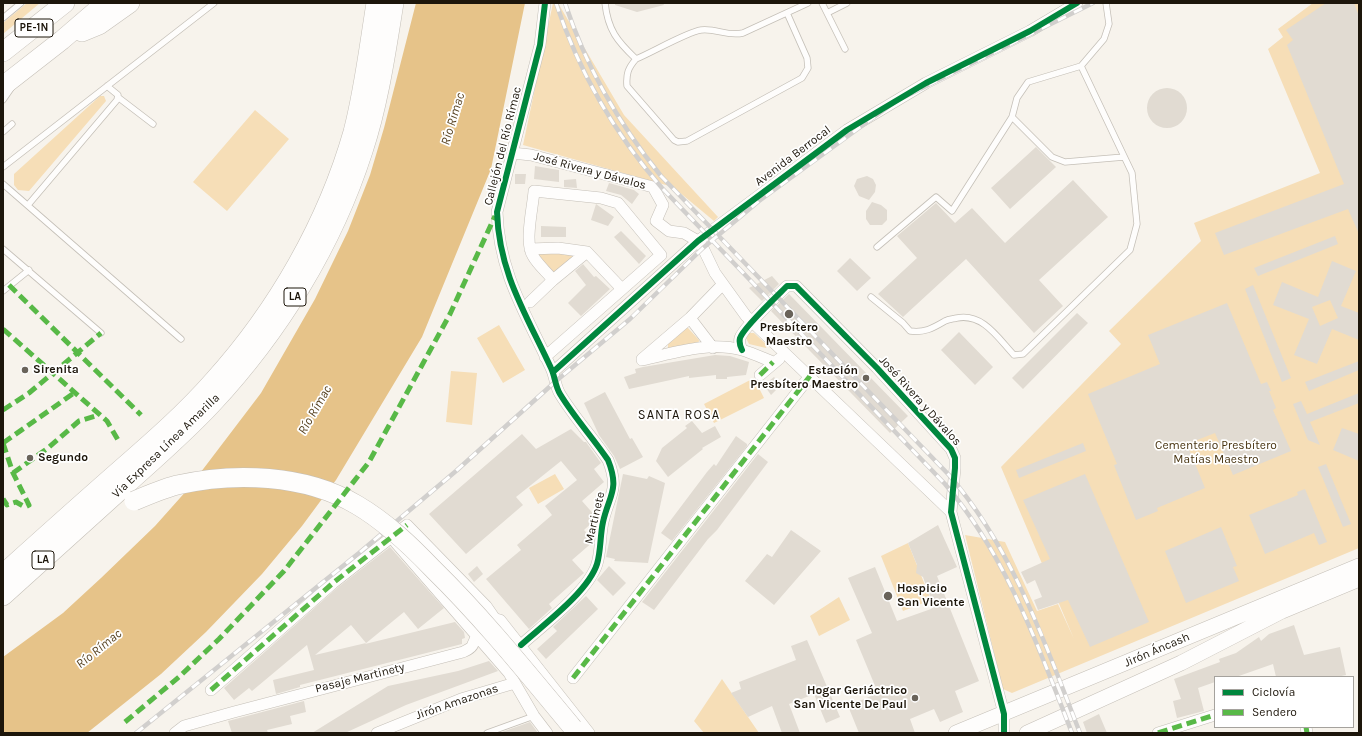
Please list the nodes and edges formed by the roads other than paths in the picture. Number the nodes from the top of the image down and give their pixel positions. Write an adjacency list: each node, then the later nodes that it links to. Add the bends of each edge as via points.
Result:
1 (21, 3): 17 (lane)
2 (65, 3): 20 (highway, PE-1N)
3 (105, 3): 18 (highway, PE-1N)
4 (130, 3): 18 (highway, via 98,25)
5 (214, 3): 25 (lane)
6 (376, 3): 65 (highway, Vía Expresa Línea Amarilla / LA, via 366,70 346,153 314,229 271,306 233,357 194,401)
7 (394, 3): 62 (highway, Vía Expresa Línea Amarilla / LA, via 383,72 364,149 332,228 297,294 258,349 212,404)
8 (545, 3): 32 (street, Callejón del Río Rímac, via 540,45)
9 (606, 3): 21 (lane, via 606,17 612,33)
10 (808, 3): 15 (lane)
11 (822, 3): 16 (lane)
12 (847, 3): 16 (lane)
13 (1077, 3): 37 (street, Avenida Berrocal, via 1030,31 926,83 846,130)
14 (1106, 3): 22 (lane, via 1109,24 1104,39)
15 (787, 13): 21 (lane, via 734,36 711,30 699,30); 21 (lane, via 807,58 808,68 802,78 687,141 674,140 628,86 626,75)
16 (827, 13): 19 (lane)
17 (3, 18)
18 (62, 40): 23 (highway, PE-1N)
19 (846, 49)
20 (3, 52)
21 (636, 59)
22 (1081, 66): 28 (lane, via 1028,82 1017,98); 33 (lane)
23 (24, 70): 24 (highway, PE-1N); 27 (lane)
24 (3, 86)
25 (107, 86): 26 (lane); 34 (lane)
26 (119, 98): 30 (lane); 36 (lane)
27 (3, 100)
28 (1012, 117): 33 (lane, via 1052,157 1065,162); 38 (lane, via 952,211 936,197)
29 (12, 124): 31 (lane)
30 (153, 124)
31 (3, 132)
32 (512, 153): 37 (street, José Rivera y Dávalos, via 531,155 653,188 663,205 656,221 669,231 684,233); 56 (street, Callejón del Río Rímac, via 497,212 498,233 503,262 514,292)
33 (1124, 157): 47 (lane, via 1132,173 1137,224 1130,250 1023,354 1014,355 983,322 965,316 947,320 933,329 910,331)
34 (3, 167)
35 (3, 184): 36 (lane)
36 (28, 205): 52 (lane)
37 (698, 241): 44 (street); 59 (street, Avenida Berrocal)
38 (877, 247)
39 (3, 249): 42 (lane)
40 (530, 249): 41 (street, via 558,248); 43 (street, via 532,256); 45 (street, via 534,191 601,198 618,204 661,255)
41 (587, 252): 43 (street); 45 (street)
42 (29, 270): 46 (lane); 51 (lane)
43 (553, 280): 48 (street)
44 (723, 284): 49 (street); 50 (street)
45 (622, 290): 56 (street)
46 (3, 291)
47 (871, 297)
48 (530, 302)
49 (690, 318): 53 (street); 53 (street, via 642,360 691,349)
50 (752, 322): 54 (street, José Rivera y Dávalos, via 740,337); 55 (street); 61 (street, José Rivera y Dávalos, via 787,286 796,286 952,449 955,468)
51 (101, 333)
52 (182, 339)
53 (712, 348): 54 (street)
54 (742, 350): 57 (street)
55 (788, 355): 57 (street); 60 (street)
56 (545, 357): 59 (street, Callejón del Río Rímac)
57 (773, 362): 58 (street)
58 (760, 375)
59 (554, 376): 70 (street, Martinete, via 559,392 608,460 612,471 612,498 603,521 598,562 594,572 584,587)
60 (810, 376): 61 (street); 72 (street)
61 (951, 512): 76 (street, José Rivera y Dávalos)
62 (83, 524): 67 (highway, Vía Expresa Línea Amarilla / LA); 80 (highway, bridge, via 175,485 199,481 273,478 333,494 356,504 405,540 484,622)
63 (390, 537): 68 (street, via 407,525 486,606); 69 (street); 74 (street)
64 (1359, 566): 71 (main road, Jirón Áncash)
65 (3, 574)
66 (1359, 579): 75 (main road, Jirón Áncash, via 1282,611)
67 (3, 596)
68 (495, 619): 69 (street, Pasaje Martinety, via 480,626); 70 (street, via 500,620)
69 (476, 634): 73 (street, via 509,673); 81 (street, Pasaje Martinety, via 473,644 463,652 184,726)
70 (521, 646): 80 (street)
71 (1098, 675): 75 (main road, via 1106,684); 76 (main road, Jirón Áncash)
72 (573, 678)
73 (514, 683): 77 (street); 82 (street, Jirón Amazonas, via 461,699)
74 (211, 690)
75 (1106, 698): 87 (main road, Jirón Áncash)
76 (1004, 714): 85 (main road, Jirón Áncash); 86 (street, José Rivera y Dávalos)
77 (534, 716): 83 (lane); 84 (street)
78 (1214, 716): 79 (street)
79 (1174, 730): 88 (street)
80 (580, 731)
81 (175, 733)
82 (377, 733)
83 (487, 733)
84 (547, 733)
85 (956, 733)
86 (1004, 733)
87 (1027, 733)
88 (1158, 733)

